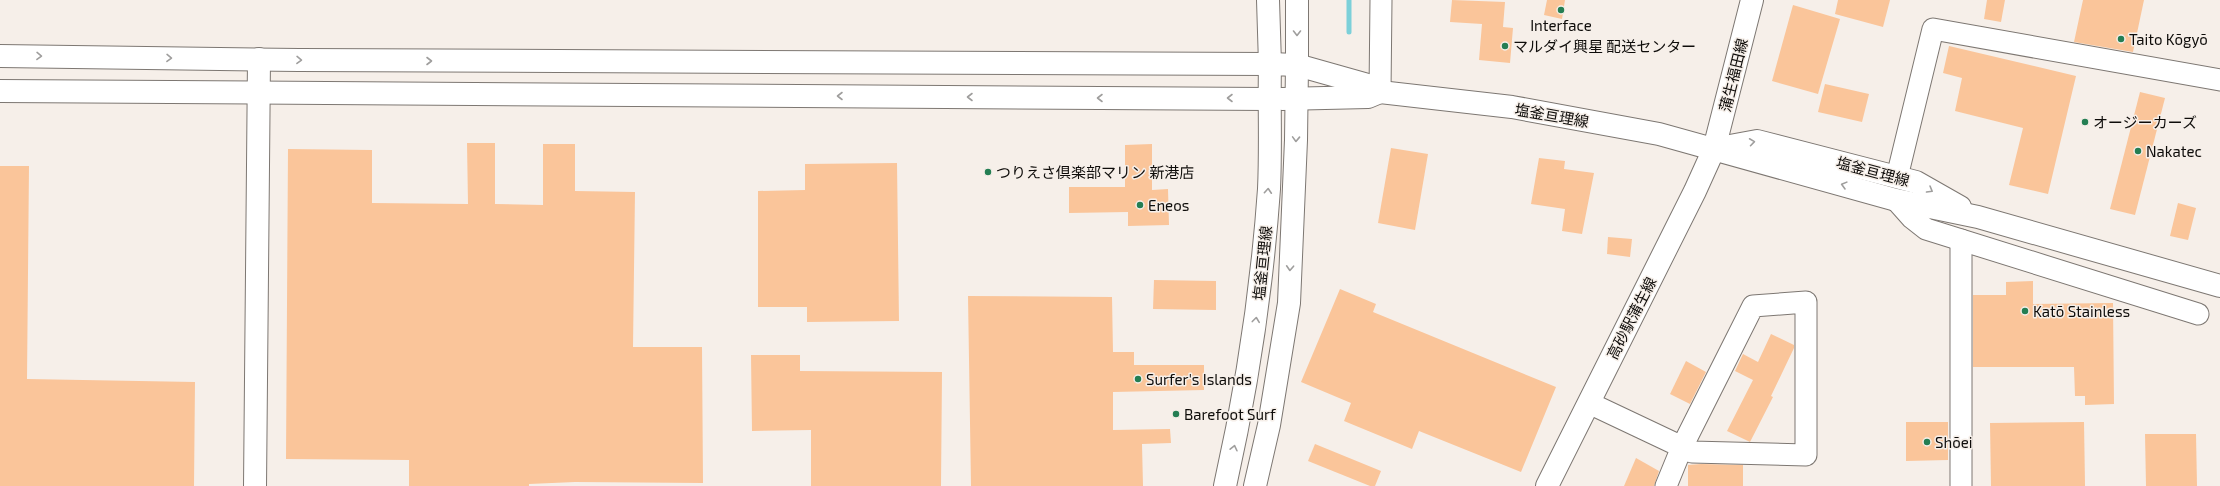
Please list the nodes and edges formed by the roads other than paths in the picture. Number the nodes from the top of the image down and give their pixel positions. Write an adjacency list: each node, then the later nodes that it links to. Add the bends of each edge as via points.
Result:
1 (1268, 0): 7 (street)
2 (1297, 0): 8 (street, one-way to 8)
3 (1381, 0): 11 (street)
4 (1752, 0): 15 (street, 蒲生福田線)
5 (0, 56): 6 (street, one-way to 6)
6 (259, 59): 7 (street, one-way to 7); 12 (street)
7 (1270, 64): 8 (street, 塩釜亘理線); 13 (street, 塩釜亘理線)
8 (1297, 65): 11 (street, 塩釜亘理線); 14 (street, 塩釜亘理線)
9 (2220, 80): 17 (street, via 1933,29)
10 (0, 91): 12 (street)
11 (1372, 91): 14 (street, via 1332,99); 15 (street, 塩釜亘理線, via 1512,107 1659,134)
12 (258, 92): 13 (street, one-way to 12); 25 (street)
13 (1269, 99): 14 (street); 26 (street, 塩釜亘理線, one-way to 13, via 1241,418 1261,272 1269,188)
14 (1297, 100): 27 (street, 塩釜亘理線, one-way to 27, via 1289,303 1269,425)
15 (1714, 149): 16 (street, 塩釜亘理線, one-way to 16, via 1757,141); 18 (street, 塩釜亘理線, one-way to 15); 23 (street, 高砂駅蒲生線)
16 (1854, 166): 17 (street, 塩釜亘理線); 18 (street, via 1863,176 1895,187)
17 (1897, 177): 19 (street, 塩釜亘理線, one-way to 19, via 1916,182)
18 (1896, 200): 19 (street, 塩釜亘理線); 20 (street, via 1926,230)
19 (1978, 217): 21 (street, 塩釜亘理線)
20 (1961, 240): 22 (street); 30 (street)
21 (2220, 286)
22 (2198, 314)
23 (1589, 403): 24 (street); 28 (street, 高砂駅蒲生線)
24 (1682, 447): 24 (street, via 1753,306 1806,302 1806,455 1692,452); 29 (street)
25 (255, 486)
26 (1225, 486)
27 (1255, 486)
28 (1547, 486)
29 (1666, 486)
30 (1961, 486)

